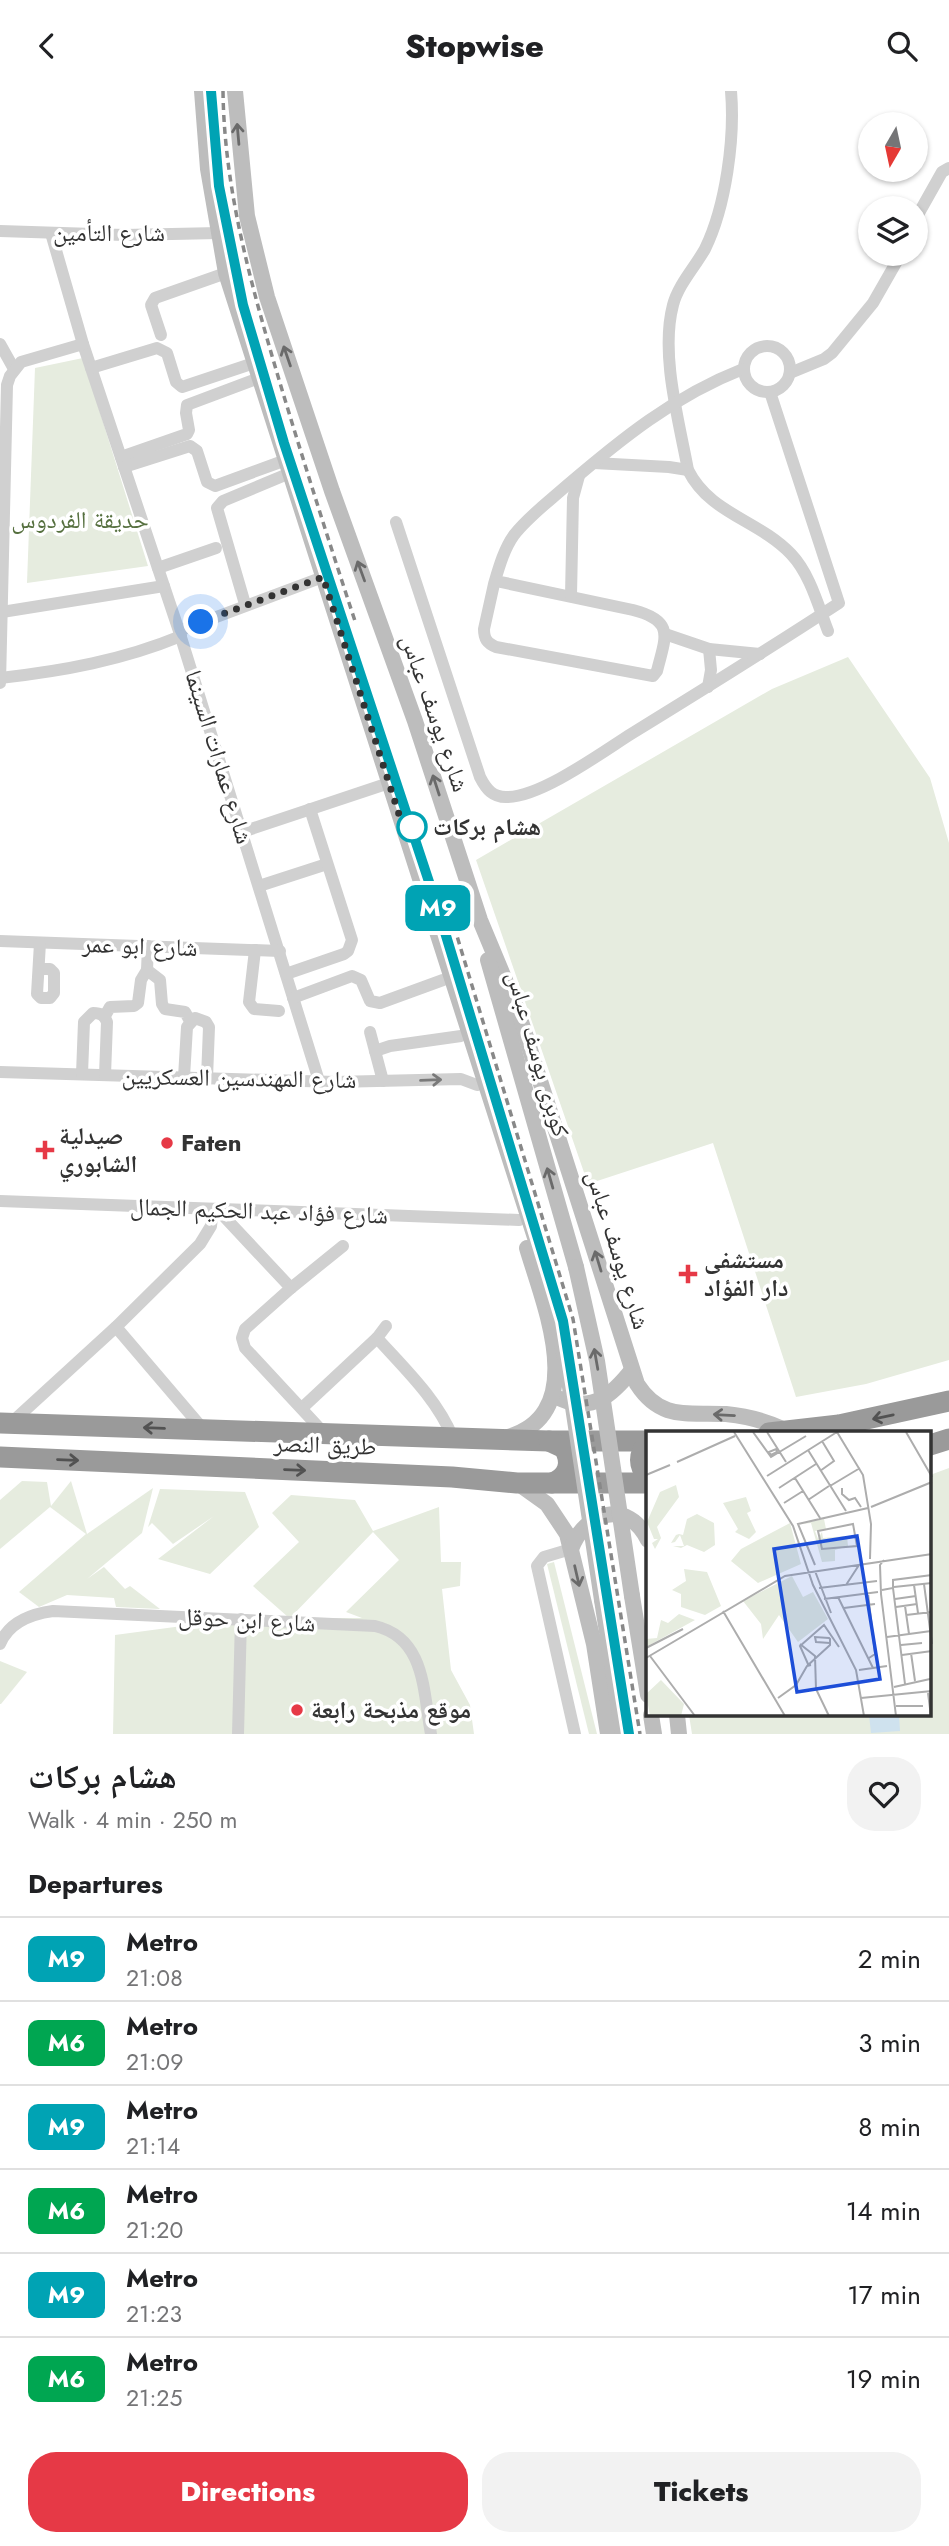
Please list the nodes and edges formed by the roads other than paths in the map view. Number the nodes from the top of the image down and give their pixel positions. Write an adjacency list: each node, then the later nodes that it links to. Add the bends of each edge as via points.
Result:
1 (202, 91): 8 (main road)
2 (235, 91): 51 (main road, شارع يوسف عباس, one-way to 2, via 267,297 245,203)
3 (731, 91): 21 (street, via 730,150 717,219 673,304 668,345)
4 (949, 168): 5 (street)
5 (928, 196)
6 (0, 232): 7 (street, شارع التأمين)
7 (51, 233): 8 (street, شارع التأمين); 13 (street, شارع عمارات السينما)
8 (219, 233): 10 (main road)
9 (894, 266): 18 (street, via 873,303 832,353)
10 (226, 273): 11 (street, via 155,298 151,306); 17 (main road)
11 (161, 335)
12 (0, 344): 15 (street)
13 (83, 344): 14 (street, شارع عمارات السينما); 15 (street, via 21,362)
14 (91, 367): 17 (street, via 157,348 167,353 182,387); 22 (street, شارع عمارات السينما)
15 (15, 369): 20 (street)
16 (743, 369): 18 (street, via 754,349 769,345 783,352); 19 (street, via 748,384); 21 (street)
17 (256, 370): 22 (street, via 187,405 187,434); 24 (main road)
18 (790, 373): 19 (street, via 783,386)
19 (770, 392): 37 (street, via 839,603)
20 (3, 394): 27 (street)
21 (676, 401): 23 (street); 25 (street)
22 (123, 462): 24 (street, via 190,446 197,451 207,482 215,486); 30 (street, شارع عمارات السينما)
23 (594, 463): 25 (street); 26 (street)
24 (288, 467): 31 (main road); 35 (street, via 217,508)
25 (688, 470): 37 (street, via 707,498 759,528 792,555)
26 (579, 475): 32 (street, via 514,534); 34 (street, via 573,498)
27 (2, 501): 36 (street)
28 (396, 522): 44 (street, via 476,767 491,793 511,797 548,784)
29 (216, 548): 30 (street)
30 (158, 568): 33 (street, شارع عمارات السينما)
31 (323, 577): 35 (street); 45 (main road)
32 (495, 581): 34 (street); 40 (street, via 484,636 496,647 653,676)
33 (164, 586): 36 (street); 39 (street, شارع عمارات السينما)
34 (571, 596): 40 (street, via 645,613 661,623)
35 (245, 604): 39 (street)
36 (1, 608): 43 (street)
37 (821, 614): 38 (street); 42 (street)
38 (828, 631)
39 (180, 633): 43 (street, via 143,652); 47 (street, شارع عمارات السينما)
40 (665, 635): 41 (street)
41 (709, 649): 42 (street); 44 (street)
42 (760, 654): 44 (street)
43 (0, 680)
44 (708, 687)
45 (388, 783): 46 (street); 50 (main road)
46 (310, 809): 47 (street); 48 (street)
47 (242, 832): 49 (street, شارع عمارات السينما)
48 (327, 864): 49 (street); 59 (street, via 351,946 344,954)
49 (259, 886): 56 (street, شارع عمارات السينما)
50 (433, 915): 60 (main road, via 432,943); 114 (main road, bridge, via 547,1275 570,1386)
51 (480, 920): 84 (main road, شارع يوسف عباس, one-way to 51, via 517,1009); 109 (main road, كوبرى يوسف عباس, one-way to 51, bridge, via 597,1361 576,1267)
52 (0, 941): 53 (street, شارع ابو عمر)
53 (40, 943): 54 (street, شارع ابو عمر); 57 (street)
54 (148, 946): 55 (street, شارع ابو عمر); 58 (street)
55 (255, 950): 56 (street, شارع ابو عمر); 62 (street, via 249,1002 254,1009)
56 (279, 951): 59 (street, شارع عمارات السينما)
57 (40, 968)
58 (147, 970): 63 (street, via 138,1003 110,1007); 64 (street, via 160,980 165,1009 185,1013)
59 (286, 974): 61 (street, شارع عمارات السينما)
60 (443, 980): 61 (street, via 380,1003 370,1001 361,980 352,976); 66 (main road)
61 (293, 998): 73 (street, شارع عمارات السينما)
62 (279, 1011)
63 (105, 1016): 69 (street, via 93,1013 85,1022); 70 (street)
64 (190, 1021): 71 (street); 72 (street, via 201,1018 209,1027)
65 (370, 1032): 67 (street)
66 (461, 1036): 67 (street); 75 (main road)
67 (374, 1051): 74 (street)
68 (0, 1072): 69 (street, شارع المهندسين العسكريين)
69 (82, 1075): 70 (street, شارع المهندسين العسكريين)
70 (105, 1075): 71 (street, شارع المهندسين العسكريين)
71 (184, 1077): 72 (street, شارع المهندسين العسكريين)
72 (207, 1078): 73 (street, شارع المهندسين العسكريين)
73 (319, 1081): 74 (street, شارع المهندسين العسكريين)
74 (383, 1081): 75 (street, شارع المهندسين العسكريين, one-way to 75, via 461,1079)
75 (477, 1085): 78 (main road)
76 (0, 1201): 77 (street, شارع فؤاد عبد الحكيم الجمال)
77 (215, 1209): 78 (street, شارع فؤاد عبد الحكيم الجمال); 80 (street); 82 (street, via 207,1236)
78 (519, 1220): 85 (main road, via 551,1336)
79 (343, 1246): 80 (street)
80 (291, 1288): 87 (street, via 245,1329 242,1338 245,1348)
81 (386, 1326): 83 (street)
82 (116, 1328): 88 (street); 89 (street)
83 (377, 1338): 87 (street); 93 (street, via 435,1404)
84 (632, 1370): 85 (main road, via 609,1395 594,1403 569,1402); 90 (main road, شارع يوسف عباس, one-way to 84, via 765,1422 740,1416 664,1410 643,1394)
85 (554, 1394): 94 (main road, via 530,1427)
86 (949, 1401): 91 (highway, one-way to 91, via 878,1418)
87 (302, 1408): 92 (street)
88 (5, 1424): 89 (highway, طريق النصر, one-way to 88)
89 (203, 1429): 92 (highway, طريق النصر)
90 (778, 1431)
91 (786, 1431)
92 (324, 1434): 93 (highway, طريق النصر)
93 (453, 1438): 94 (highway, طريق النصر)
94 (492, 1439): 96 (highway, طريق النصر)
95 (949, 1440): 98 (highway)
96 (549, 1441): 97 (highway, طريق النصر); 103 (highway, via 564,1448 569,1464 565,1474)
97 (646, 1442)
98 (932, 1444)
99 (646, 1446): 101 (highway, via 640,1459)
100 (0, 1457): 102 (highway, طريق النصر, one-way to 102)
101 (646, 1474)
102 (517, 1483): 103 (highway, طريق النصر); 106 (main road, via 547,1504 563,1526)
103 (552, 1483): 104 (highway, طريق النصر)
104 (646, 1483)
105 (646, 1536): 106 (main road, via 630,1519 607,1515 586,1524)
106 (571, 1549): 112 (street, via 544,1557 537,1566); 113 (main road, one-way to 113, via 594,1644)
107 (241, 1619): 108 (street, شارع ابن حوقل, via 53,1611 12,1626); 110 (street); 111 (street, شارع ابن حوقل, via 389,1629 411,1646 417,1659)
108 (0, 1644)
109 (646, 1683)
110 (238, 1734)
111 (431, 1734)
112 (575, 1734)
113 (608, 1734)
114 (623, 1734)

